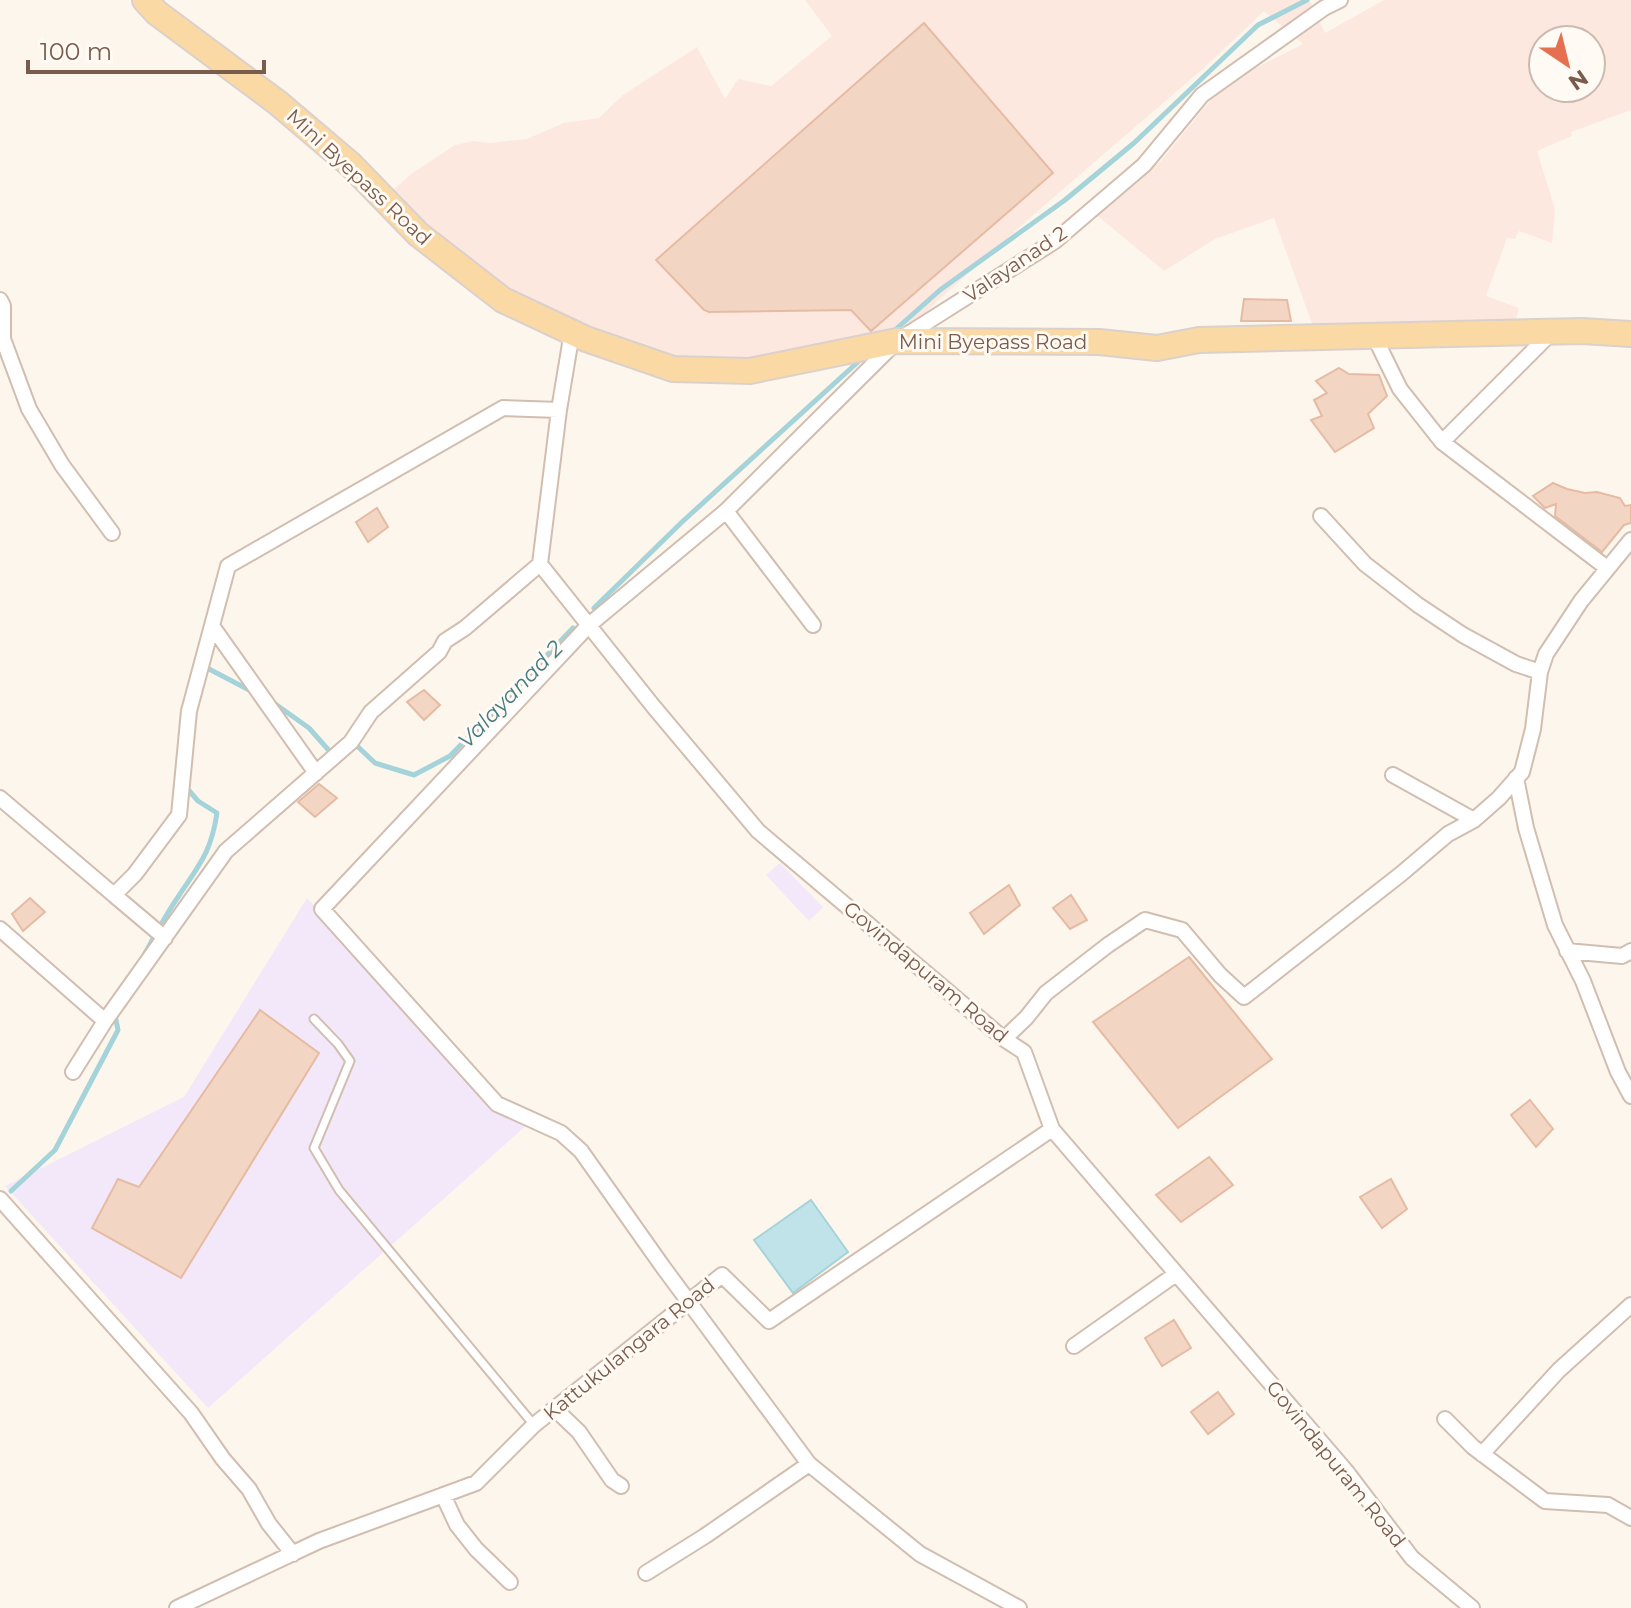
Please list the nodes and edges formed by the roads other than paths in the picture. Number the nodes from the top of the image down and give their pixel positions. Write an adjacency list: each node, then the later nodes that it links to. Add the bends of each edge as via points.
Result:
1 (145, 0): 4 (main road, Mini Byepass Road, via 288,111 351,165 418,234 503,300)
2 (1340, 0): 8 (street, Valayanad 2, via 1202,95 1144,165 1055,241)
3 (0, 300): 13 (street, via 3,339 29,409)
4 (572, 332): 8 (main road, Mini Byepass Road, via 673,369 750,371); 9 (street)
5 (1553, 332): 6 (main road, Mini Byepass Road); 7 (main road, Mini Byepass Road); 10 (street)
6 (1631, 334)
7 (1374, 336): 8 (main road, Mini Byepass Road, via 1199,340 1157,348 1099,342); 10 (street, via 1400,389)
8 (897, 341): 11 (street, Valayanad 2)
9 (559, 410): 15 (street); 19 (street, via 503,408 228,566)
10 (1442, 442): 16 (street)
11 (726, 511): 17 (street, Valayanad 2); 18 (street)
12 (1321, 516): 20 (street, via 1365,564 1418,605 1463,635)
13 (112, 533)
14 (1631, 540): 16 (street)
15 (540, 564): 17 (street, Govindapuram Road); 21 (street, via 445,641)
16 (1607, 568): 20 (street, via 1546,654)
17 (589, 625): 33 (street, Govindapuram Road, via 758,831); 39 (street, Valayanad 2, via 322,909 497,1104 561,1133 581,1151)
18 (813, 625)
19 (212, 626): 21 (street); 26 (street, via 189,711 179,815)
20 (1540, 672): 23 (street, via 1533,729)
21 (316, 773): 28 (street, via 226,851)
22 (1393, 775): 25 (street)
23 (1516, 778): 25 (street); 29 (street, via 1538,870)
24 (0, 798): 26 (street)
25 (1474, 820): 33 (street, via 1448,834 1244,997 1182,930 1145,920 1046,993)
26 (114, 895): 28 (street)
27 (0, 929): 32 (street)
28 (165, 938): 32 (street)
29 (1567, 951): 30 (street, via 1622,956); 35 (street)
30 (1631, 951)
31 (314, 1019): 44 (lane, via 350,1061 314,1148 339,1190)
32 (105, 1021): 34 (street)
33 (1004, 1039): 36 (street, Govindapuram Road, via 1024,1052)
34 (73, 1072)
35 (1631, 1096)
36 (1052, 1129): 38 (street, Govindapuram Road); 39 (street, Kattukulangara Road, via 769,1321 722,1275)
37 (0, 1199): 50 (street, via 191,1413)
38 (1176, 1274): 41 (street); 55 (street, Govindapuram Road, via 1346,1471 1412,1558)
39 (691, 1301): 42 (street, Kattukulangara Road); 46 (street)
40 (1631, 1305): 45 (street, via 1559,1370)
41 (1074, 1346)
42 (555, 1409): 44 (street, Kattukulangara Road); 47 (street)
43 (1445, 1419): 45 (street)
44 (534, 1425): 48 (street, Kattukulangara Road, via 476,1483)
45 (1482, 1454): 49 (street, via 1545,1501 1608,1505)
46 (809, 1464): 51 (street); 54 (street, via 920,1554)
47 (621, 1486)
48 (443, 1495): 50 (street, Kattukulangara Road); 52 (street, via 457,1525)
49 (1631, 1518)
50 (293, 1554): 53 (street, Kattukulangara Road)
51 (646, 1573)
52 (510, 1582)
53 (177, 1608)
54 (1019, 1608)
55 (1472, 1608)

